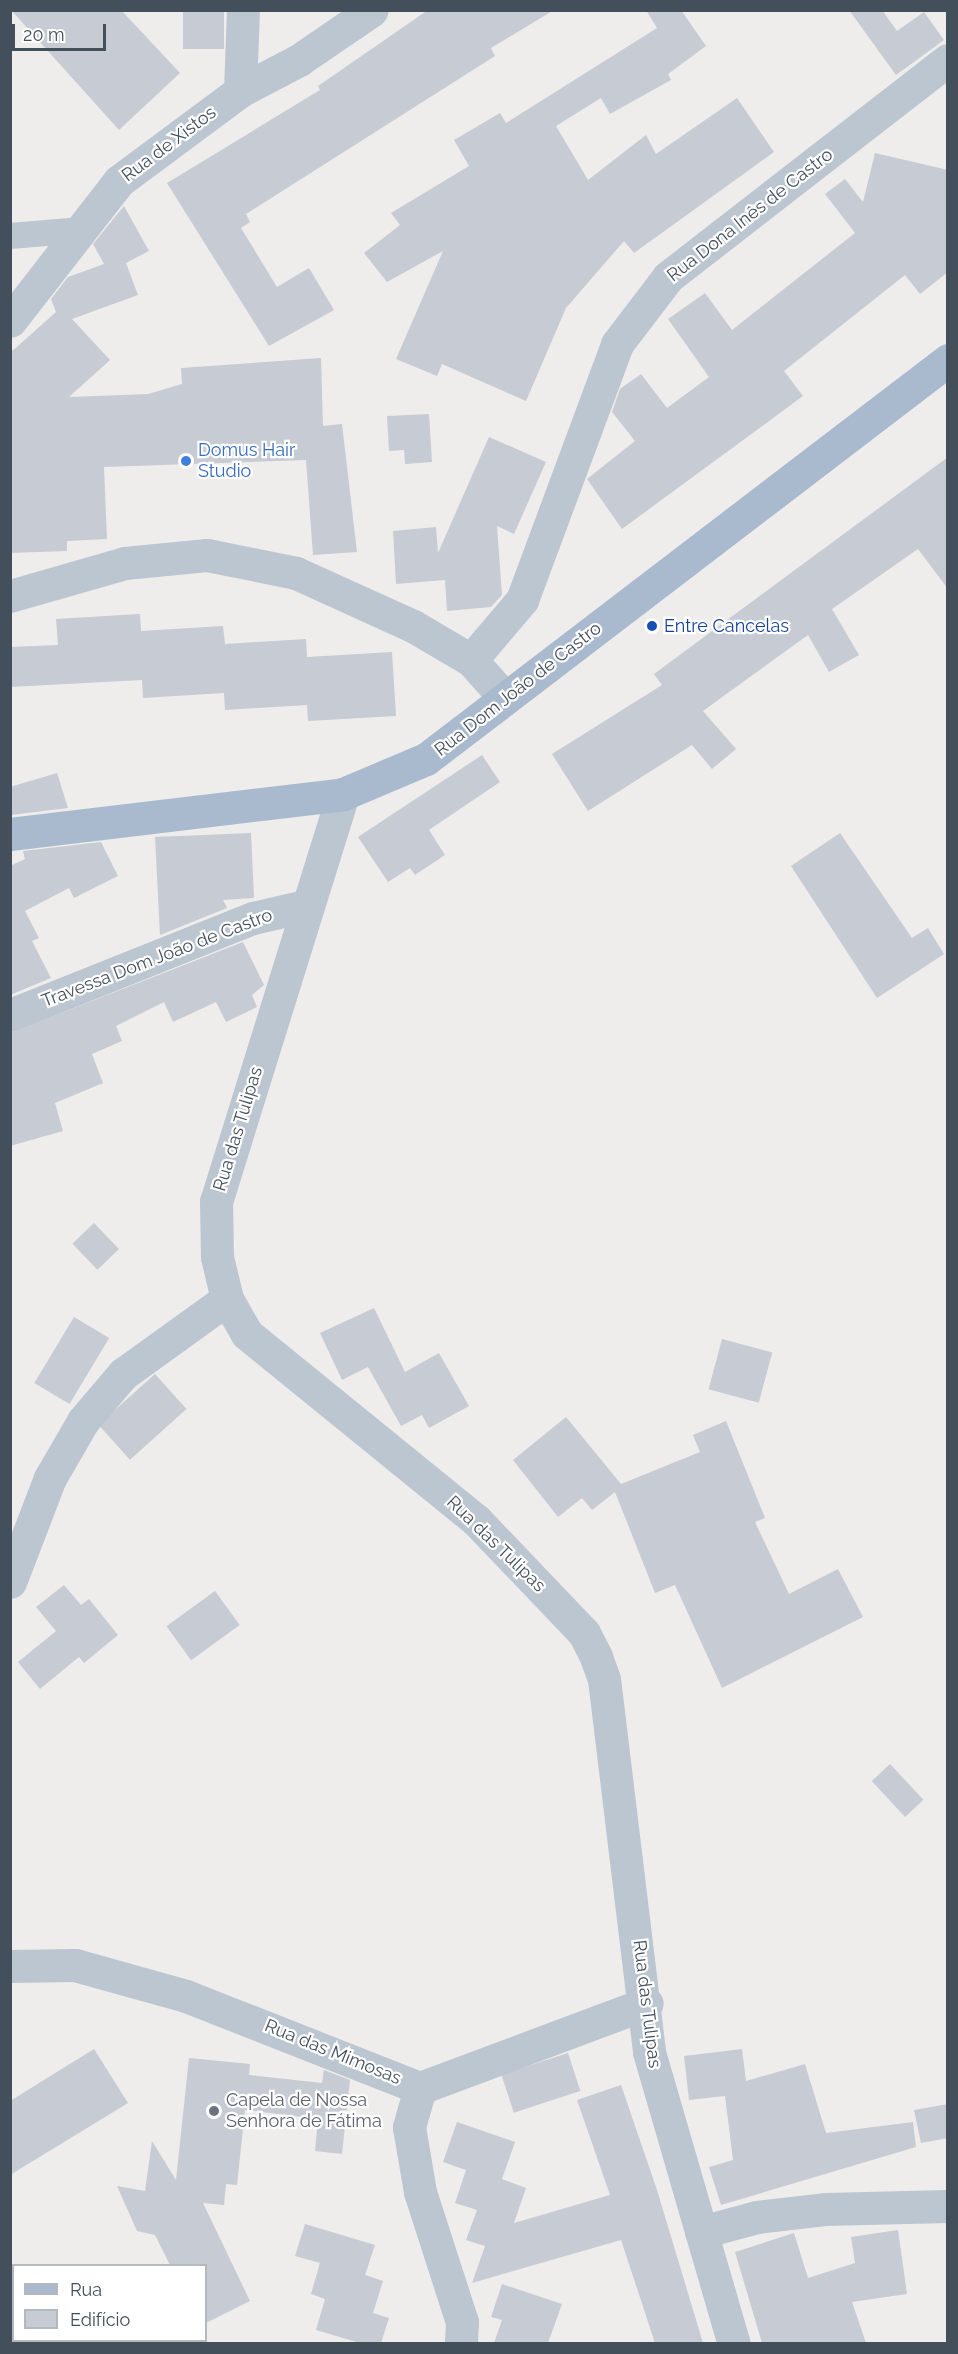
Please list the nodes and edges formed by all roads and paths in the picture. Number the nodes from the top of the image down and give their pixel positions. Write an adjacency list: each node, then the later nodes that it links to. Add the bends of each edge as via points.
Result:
1 (243, 10): 4 (street)
2 (372, 10): 4 (street, Rua de Xistos, via 299,60)
3 (948, 60): 10 (street, Rua Dona Inês de Castro, via 668,277 617,344 522,600)
4 (240, 91): 5 (street, Rua de Xistos, via 119,181)
5 (82, 230): 6 (street); 7 (street, Rua de Xistos)
6 (10, 236)
7 (10, 321)
8 (948, 360): 11 (main road, Rua Dom João de Castro)
9 (10, 596): 10 (street, via 125,563 207,555 296,573 413,626)
10 (471, 660): 11 (street)
11 (505, 698): 12 (main road, Rua Dom João de Castro, via 426,759)
12 (343, 794): 13 (main road, Rua Dom João de Castro); 14 (street, Rua das Tulipas)
13 (10, 834)
14 (305, 906): 15 (street, Travessa Dom João de Castro, via 253,918); 16 (street, Rua das Tulipas, via 216,1201 214,1234)
15 (10, 1015)
16 (227, 1299): 17 (street, via 123,1374 83,1421 50,1478); 19 (street, Rua das Tulipas, via 247,1334 477,1520 584,1633 604,1679)
17 (10, 1582)
18 (10, 1966): 20 (street, Rua das Mimosas, via 75,1965 186,1996)
19 (647, 2003): 20 (street, Rua das Mimosas, via 608,2013); 22 (street, Rua das Tulipas, via 649,2052)
20 (420, 2088): 23 (street, via 409,2127 420,2192 462,2322)
21 (948, 2206): 22 (street, via 825,2210 757,2217)
22 (701, 2232): 24 (street, Rua das Tulipas)
23 (461, 2343)
24 (734, 2343)

